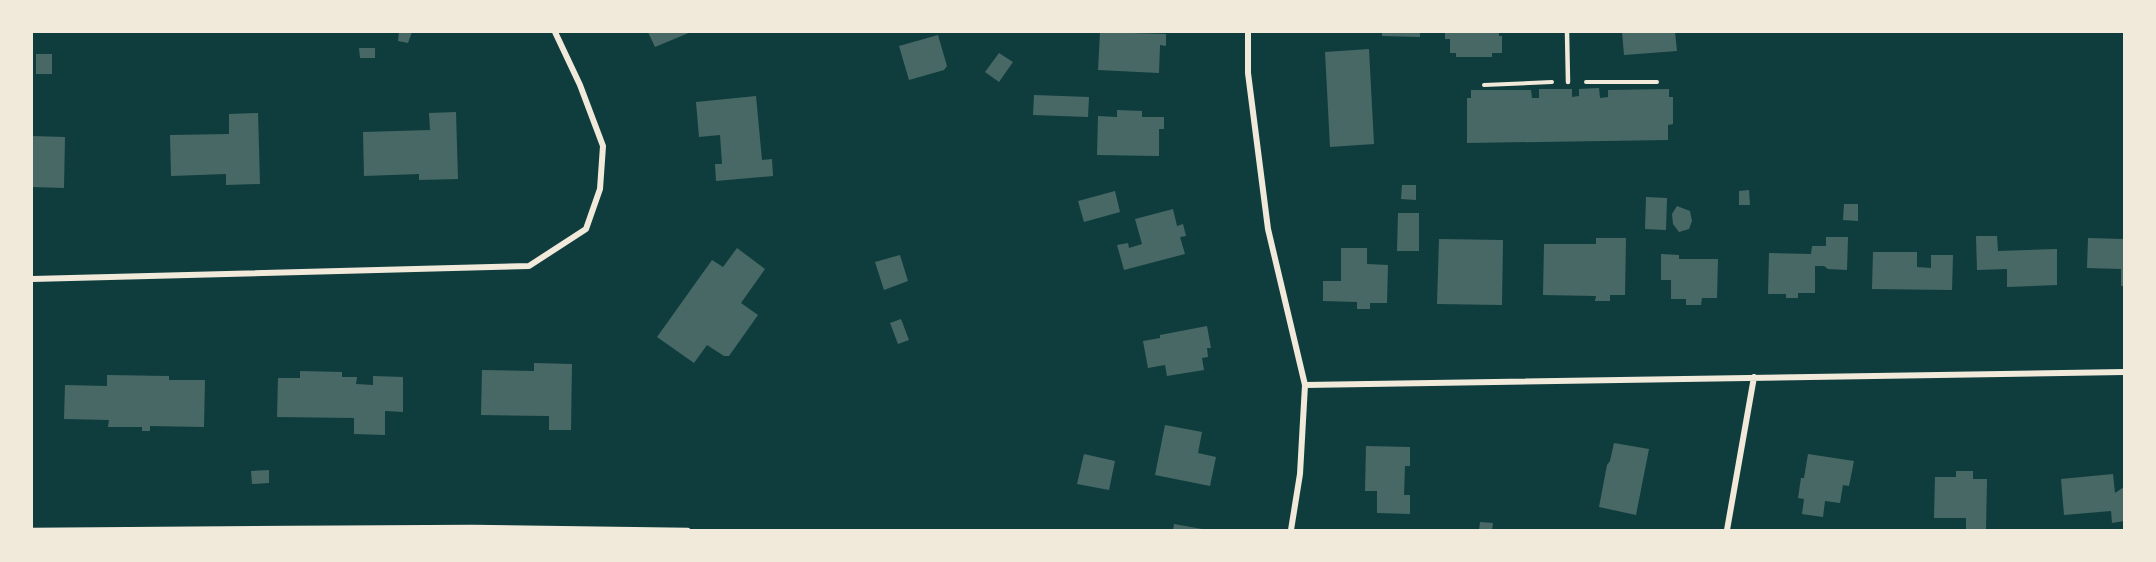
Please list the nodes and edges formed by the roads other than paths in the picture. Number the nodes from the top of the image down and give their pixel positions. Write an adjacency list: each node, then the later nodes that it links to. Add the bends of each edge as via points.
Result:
1 (555, 32): 5 (street, via 603,146 600,189 586,229 529,266)
2 (1248, 32): 8 (street, via 1248,73 1268,229)
3 (1567, 32): 4 (lane)
4 (1568, 82)
5 (32, 279)
6 (2124, 372): 7 (street)
7 (1754, 377): 8 (street); 13 (street)
8 (1305, 385): 12 (street, via 1300,474)
9 (292, 529): 10 (lane); 11 (lane)
10 (32, 530)
11 (688, 531)
12 (1291, 531)
13 (1727, 531)

